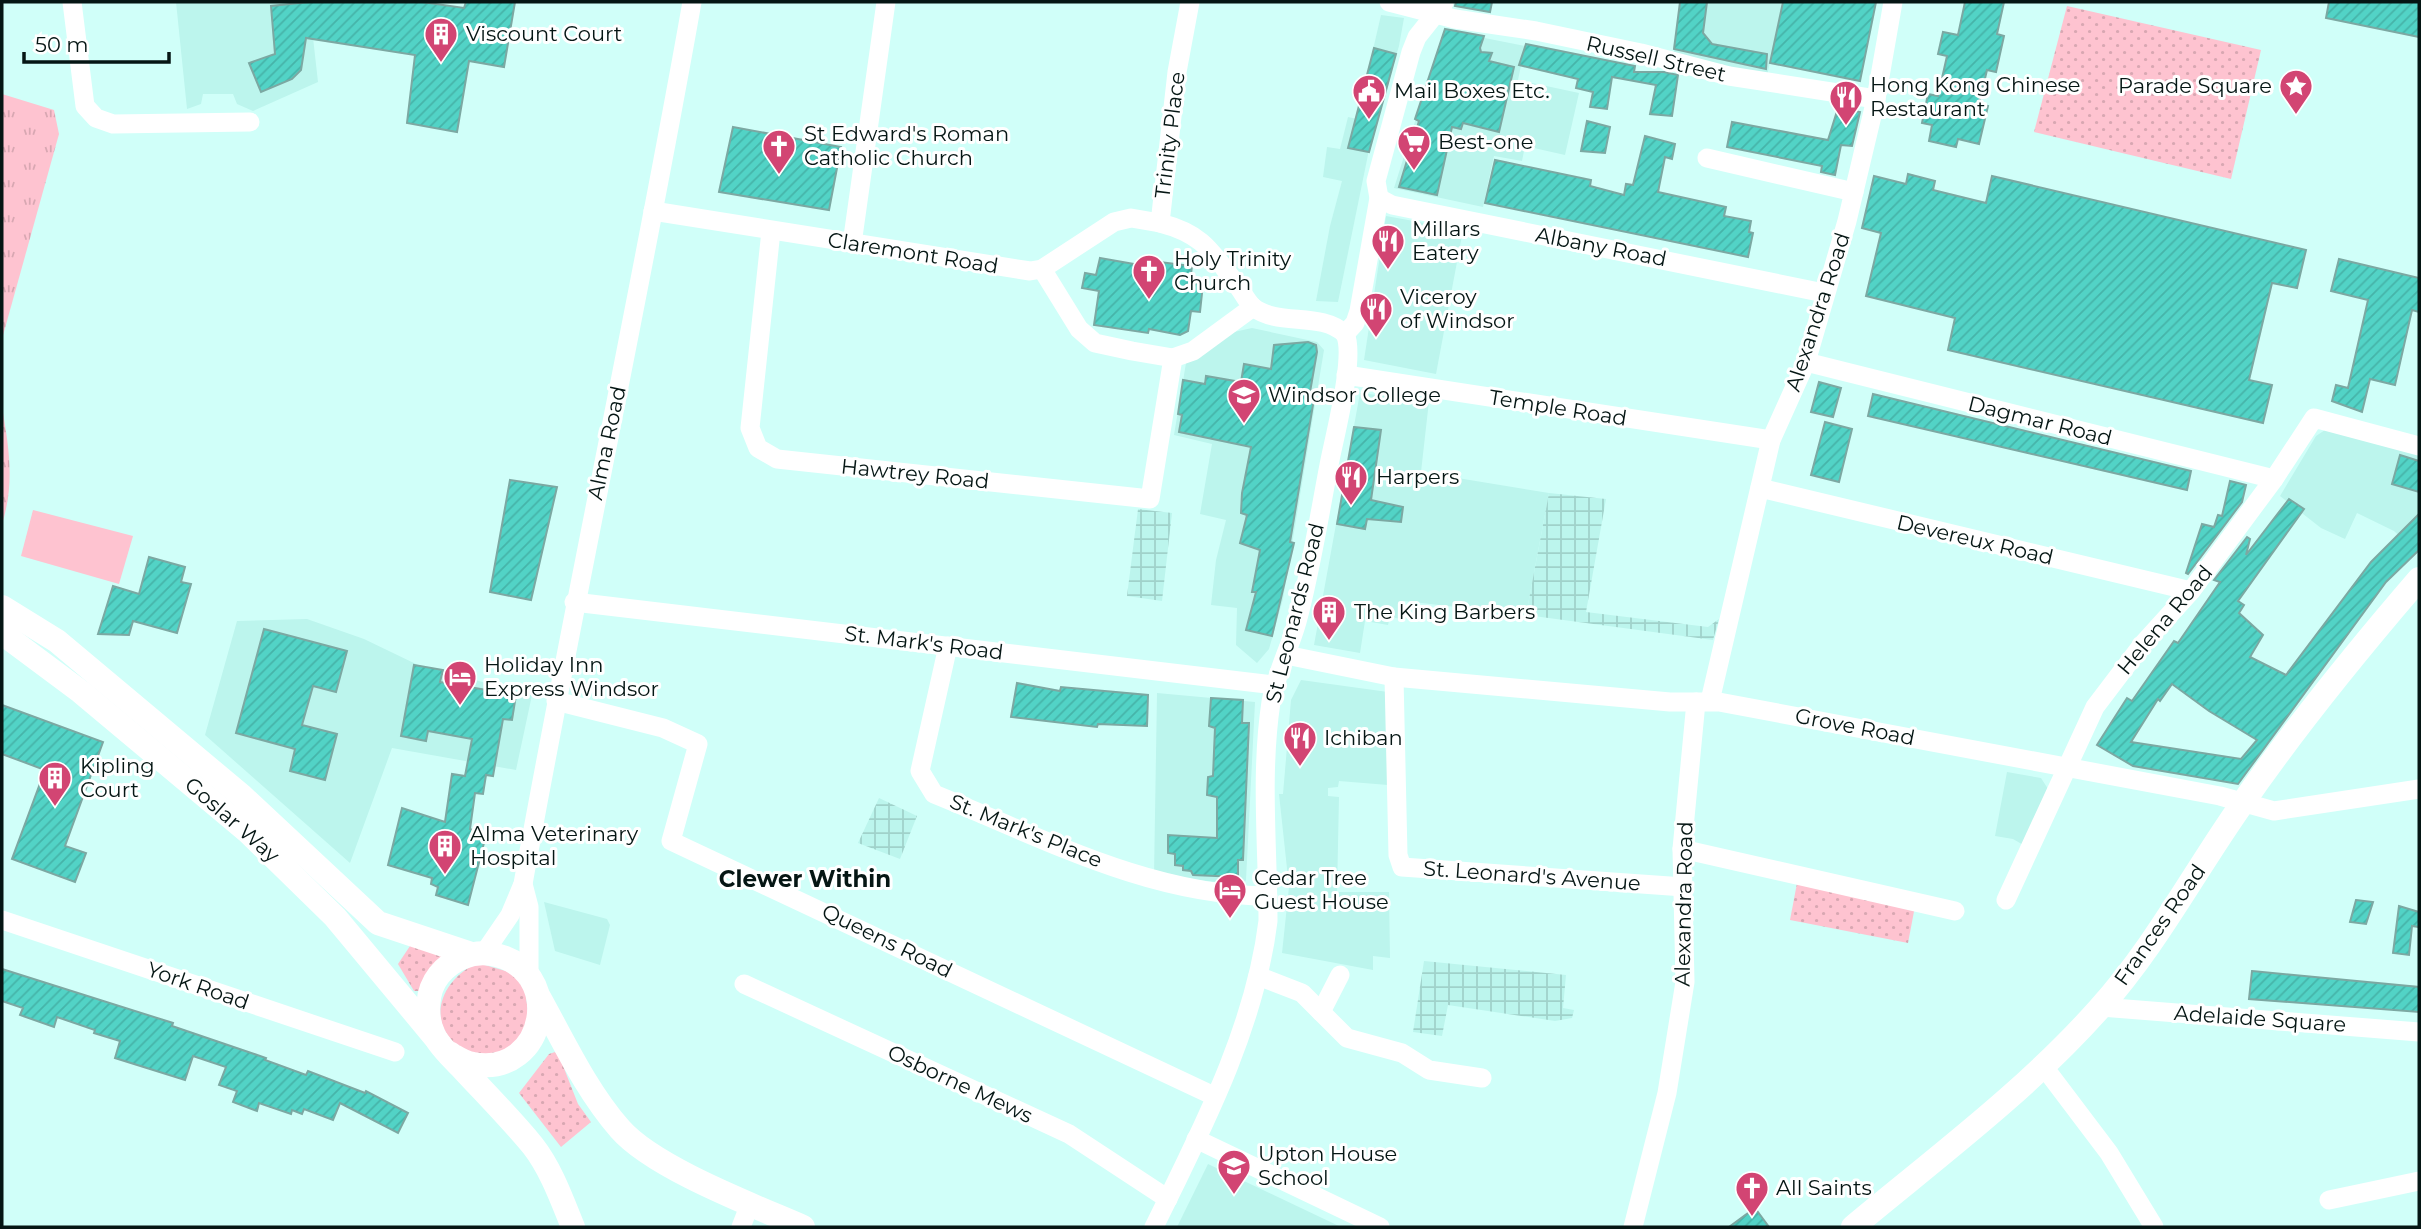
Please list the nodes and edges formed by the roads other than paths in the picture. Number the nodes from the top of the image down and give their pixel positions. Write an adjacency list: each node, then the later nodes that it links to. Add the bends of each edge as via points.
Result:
1 (72, 2): 9 (street, via 85,106 96,118 113,124)
2 (692, 2): 13 (street, Alma Road)
3 (886, 2): 16 (street)
4 (1190, 2): 14 (street, Trinity Place)
5 (1389, 2): 7 (street, Russell Street)
6 (1893, 2): 8 (street, Alexandra Road)
7 (1440, 7): 8 (street, Russell Street, via 1729,76); 12 (street, St Leonards Road, via 1417,37 1409,61 1378,170)
8 (1876, 99): 11 (street, Alexandra Road)
9 (250, 122)
10 (1707, 158): 11 (street)
11 (1854, 192): 18 (street, Alexandra Road)
12 (1379, 198): 18 (street, Albany Road, via 1392,205); 20 (street, St Leonards Road, via 1359,311)
13 (653, 211): 15 (street, Claremont Road); 30 (street, Alma Road)
14 (1160, 223): 17 (street, via 1131,218 1114,222); 19 (street, Trinity Place, via 1186,229 1204,243)
15 (771, 231): 16 (street, Claremont Road); 21 (street, Hawtrey Road, via 750,428 758,448 777,459 1150,499)
16 (852, 244): 17 (street, Claremont Road, via 1030,271)
17 (1042, 269): 21 (street, via 1079,329 1095,343)
18 (1824, 293): 22 (street, Alexandra Road)
19 (1253, 307): 20 (street, via 1331,325); 21 (street, via 1193,351)
20 (1345, 334): 23 (street, St Leonards Road)
21 (1173, 358)
22 (1806, 362): 24 (street, Alexandra Road); 26 (street, Dagmar Road)
23 (1346, 375): 24 (street, Temple Road); 34 (street, St Leonards Road, via 1298,618)
24 (1771, 440): 27 (street, Alexandra Road)
25 (2419, 446): 26 (street, Helena Road, via 2314,418)
26 (2274, 479): 29 (street, Helena Road)
27 (1760, 488): 29 (street, Devereux Road); 38 (street, Alexandra Road)
28 (2419, 579): 41 (main road, Frances Road)
29 (2191, 591): 39 (street, Helena Road, via 2095,707)
30 (574, 602): 33 (street, St. Mark's Road); 37 (street, Alma Road)
31 (2, 607): 49 (main road, Goslar Way, via 57,641 232,787 378,923)
32 (2, 633): 57 (main road, Goslar Way, via 81,692 247,831 335,917)
33 (948, 646): 36 (street, St. Mark's Road); 45 (street, St. Mark's Place, via 920,771 934,794 1147,879 1227,894)
34 (1286, 655): 35 (street, Grove Road); 36 (street, St Leonards Road)
35 (1394, 677): 38 (street, Grove Road); 44 (street, St. Leonard's Avenue, via 1402,867)
36 (1275, 685): 45 (street, St Leonards Road, via 1266,761)
37 (556, 701): 43 (street, Alma Road); 61 (street, Queens Road, via 663,728 698,744 671,841)
38 (1703, 701): 39 (street, Grove Road); 42 (street, Alexandra Road)
39 (2065, 767): 41 (street, Grove Road); 46 (street, Helena Road)
40 (2419, 789): 41 (street, Grove Road, via 2274,811)
41 (2242, 804): 54 (main road, Frances Road, via 2185,895)
42 (1682, 849): 44 (street, Alexandra Road); 47 (street)
43 (523, 884): 49 (street, Alma Road, via 510,915); 53 (street, Alma Road)
44 (1684, 887): 72 (street, Alexandra Road, via 1685,982 1667,1093)
45 (1268, 896): 51 (street, St Leonards Road)
46 (2006, 900)
47 (1955, 911)
48 (2, 920): 58 (street, York Road)
49 (477, 954): 53 (main road, via 504,956); 57 (main road, via 455,961 434,983 428,1018)
50 (1340, 975): 55 (street)
51 (1258, 976): 55 (street, via 1302,993); 61 (street, St Leonards Road)
52 (744, 984): 64 (street, Osborne Mews, via 1069,1134)
53 (534, 986): 57 (main road, via 540,1016 535,1033 513,1058 494,1065 471,1064); 66 (main road, via 594,1094 622,1132 665,1163)
54 (2101, 1007): 56 (street, Adelaide Square); 59 (main road, Frances Road)
55 (1321, 1012): 60 (street, via 1347,1038 1402,1053 1429,1070)
56 (2419, 1032)
57 (441, 1045): 67 (main road, Goslar Way, via 534,1148)
58 (395, 1052)
59 (2044, 1067): 73 (main road, Frances Road); 74 (street, via 2109,1153)
60 (1482, 1078)
61 (1214, 1096): 62 (street, St Leonards Road)
62 (1196, 1139): 64 (street, St Leonards Road); 71 (street)
63 (2419, 1181): 65 (street)
64 (1168, 1199): 70 (street, St Leonards Road)
65 (2329, 1200)
66 (750, 1204): 68 (street); 69 (main road)
67 (573, 1227)
68 (741, 1227)
69 (803, 1227)
70 (1154, 1227)
71 (1380, 1227)
72 (1633, 1227)
73 (1853, 1227)
74 (2154, 1227)

